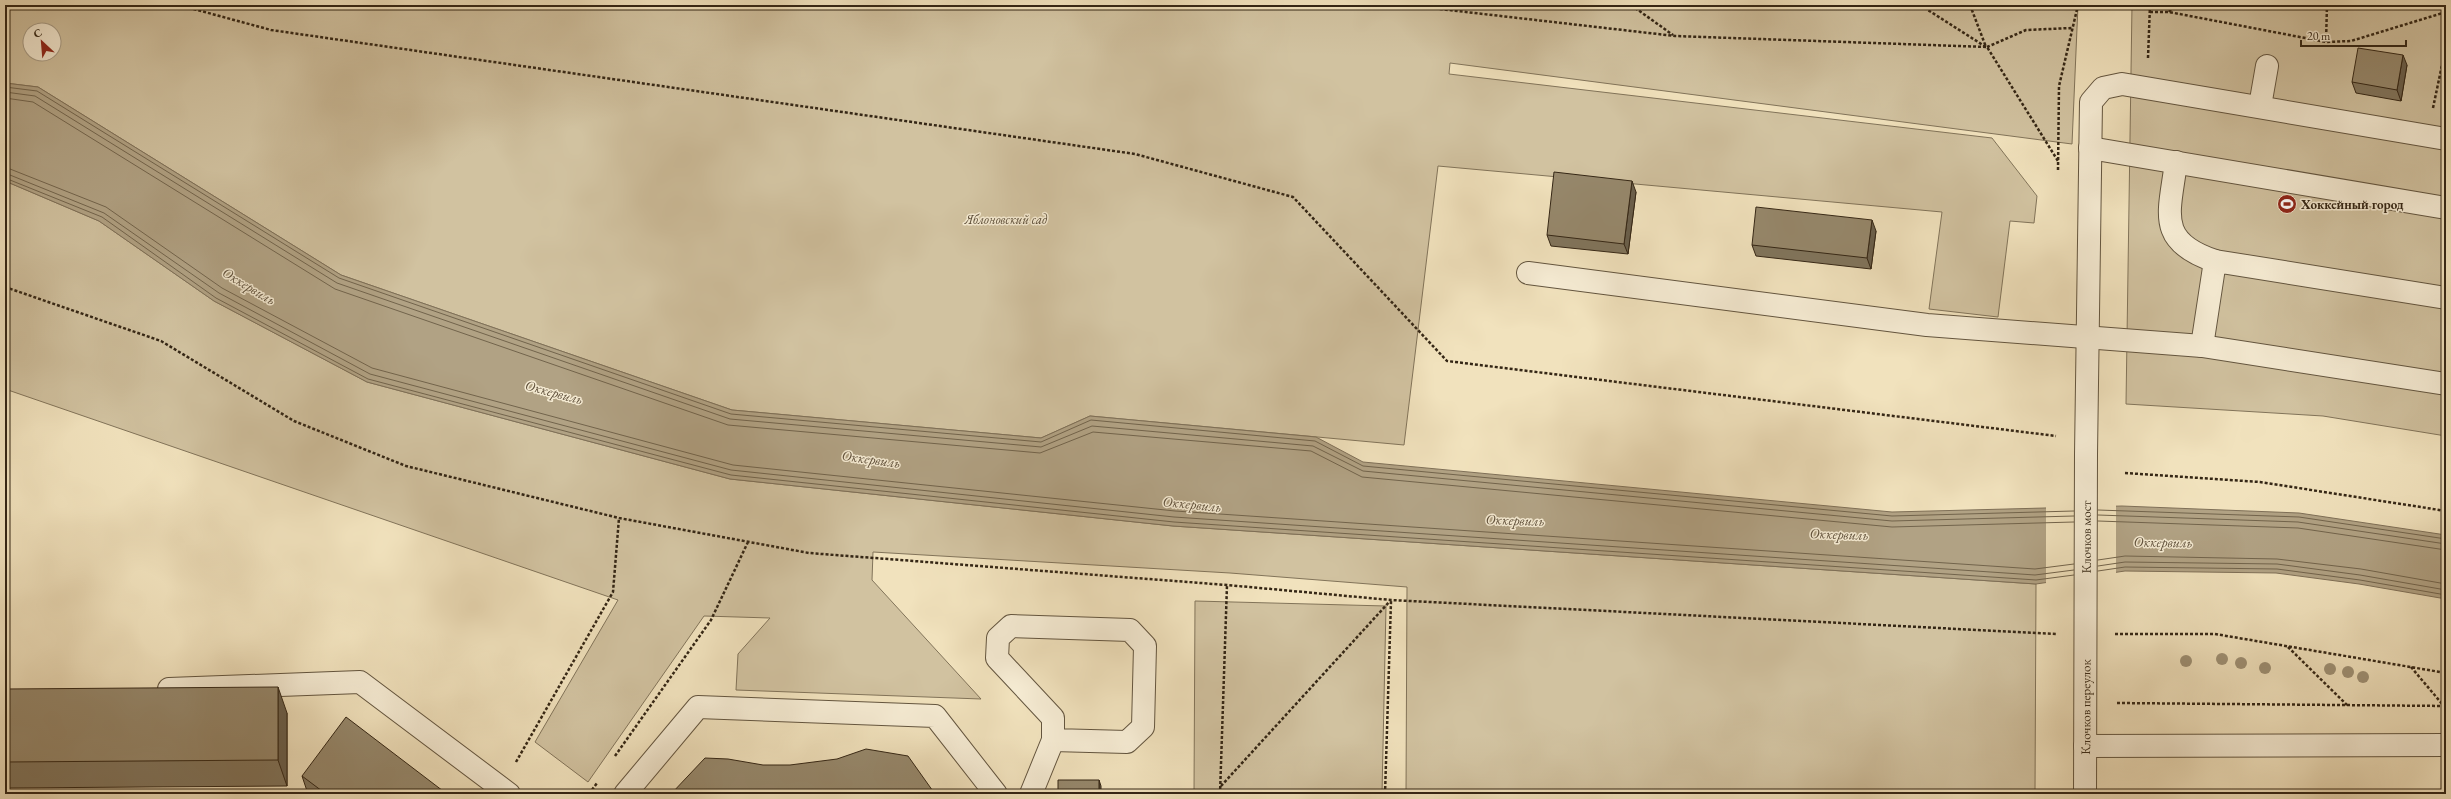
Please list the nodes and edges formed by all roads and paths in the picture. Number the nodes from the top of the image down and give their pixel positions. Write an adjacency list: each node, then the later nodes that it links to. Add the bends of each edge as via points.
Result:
1 (179, 5): 34 (path, via 271,30 1135,154 1294,197 1447,361)
2 (1405, 5): 14 (path)
3 (1631, 5): 14 (path)
4 (1920, 5): 16 (path)
5 (1970, 5): 16 (path)
6 (2078, 5): 13 (path)
7 (2150, 5): 10 (path)
8 (2174, 5): 11 (path)
9 (2327, 5): 15 (path)
10 (2150, 12): 11 (path); 20 (path)
11 (2169, 12): 15 (path)
12 (2446, 12): 15 (path, via 2351,41)
13 (2072, 28): 16 (path, via 2026,30); 19 (path)
14 (1674, 36): 16 (path)
15 (2326, 42)
16 (1987, 47): 24 (path)
17 (2446, 59): 22 (path, via 2442,66)
18 (2267, 66): 21 (street)
19 (2059, 86)
20 (2147, 88): 21 (street); 23 (street, via 2122,84 2103,88 2091,102)
21 (2260, 106): 22 (street)
22 (2437, 137)
23 (2090, 148): 25 (street); 31 (street)
24 (2058, 161)
25 (2176, 162): 26 (street); 27 (street, via 2168,222 2178,240 2199,256)
26 (2446, 208)
27 (2215, 261): 30 (street); 32 (street)
28 (1528, 273): 31 (street, via 1927,325)
29 (5, 287): 37 (path, via 161,341 294,421 406,466)
30 (2446, 298)
31 (2088, 337): 32 (street); 41 (street, Клочков мост)
32 (2202, 346): 33 (street)
33 (2446, 384)
34 (2051, 436)
35 (2125, 473): 36 (path, via 2260,482)
36 (2446, 511)
37 (619, 518): 38 (path); 55 (path, via 613,592)
38 (748, 542): 39 (path, via 809,553); 52 (path, via 711,620)
39 (1227, 585): 40 (path); 54 (path)
40 (1391, 600): 41 (path); 54 (path); 61 (path)
41 (2085, 627): 42 (path, via 2215,634); 51 (street, Клочков переулок)
42 (2287, 646): 43 (path); 47 (path)
43 (2411, 667): 44 (path); 48 (path)
44 (2446, 673)
45 (146, 690): 55 (street, via 360,682)
46 (2117, 702): 47 (path)
47 (2347, 705): 48 (path)
48 (2445, 706)
49 (1053, 740): 49 (street, via 1053,718 997,658 998,638 1011,626 1130,630 1145,646 1143,727 1127,742); 59 (street)
50 (2446, 745): 51 (street)
51 (2085, 746): 62 (street, Клочков переулок)
52 (611, 762)
53 (598, 781): 56 (path)
54 (1221, 786): 60 (path)
55 (505, 791)
56 (589, 794)
57 (625, 794): 58 (street, via 698,707 935,716)
58 (996, 794)
59 (1031, 794)
60 (1220, 794)
61 (1385, 794)
62 (2085, 794)

